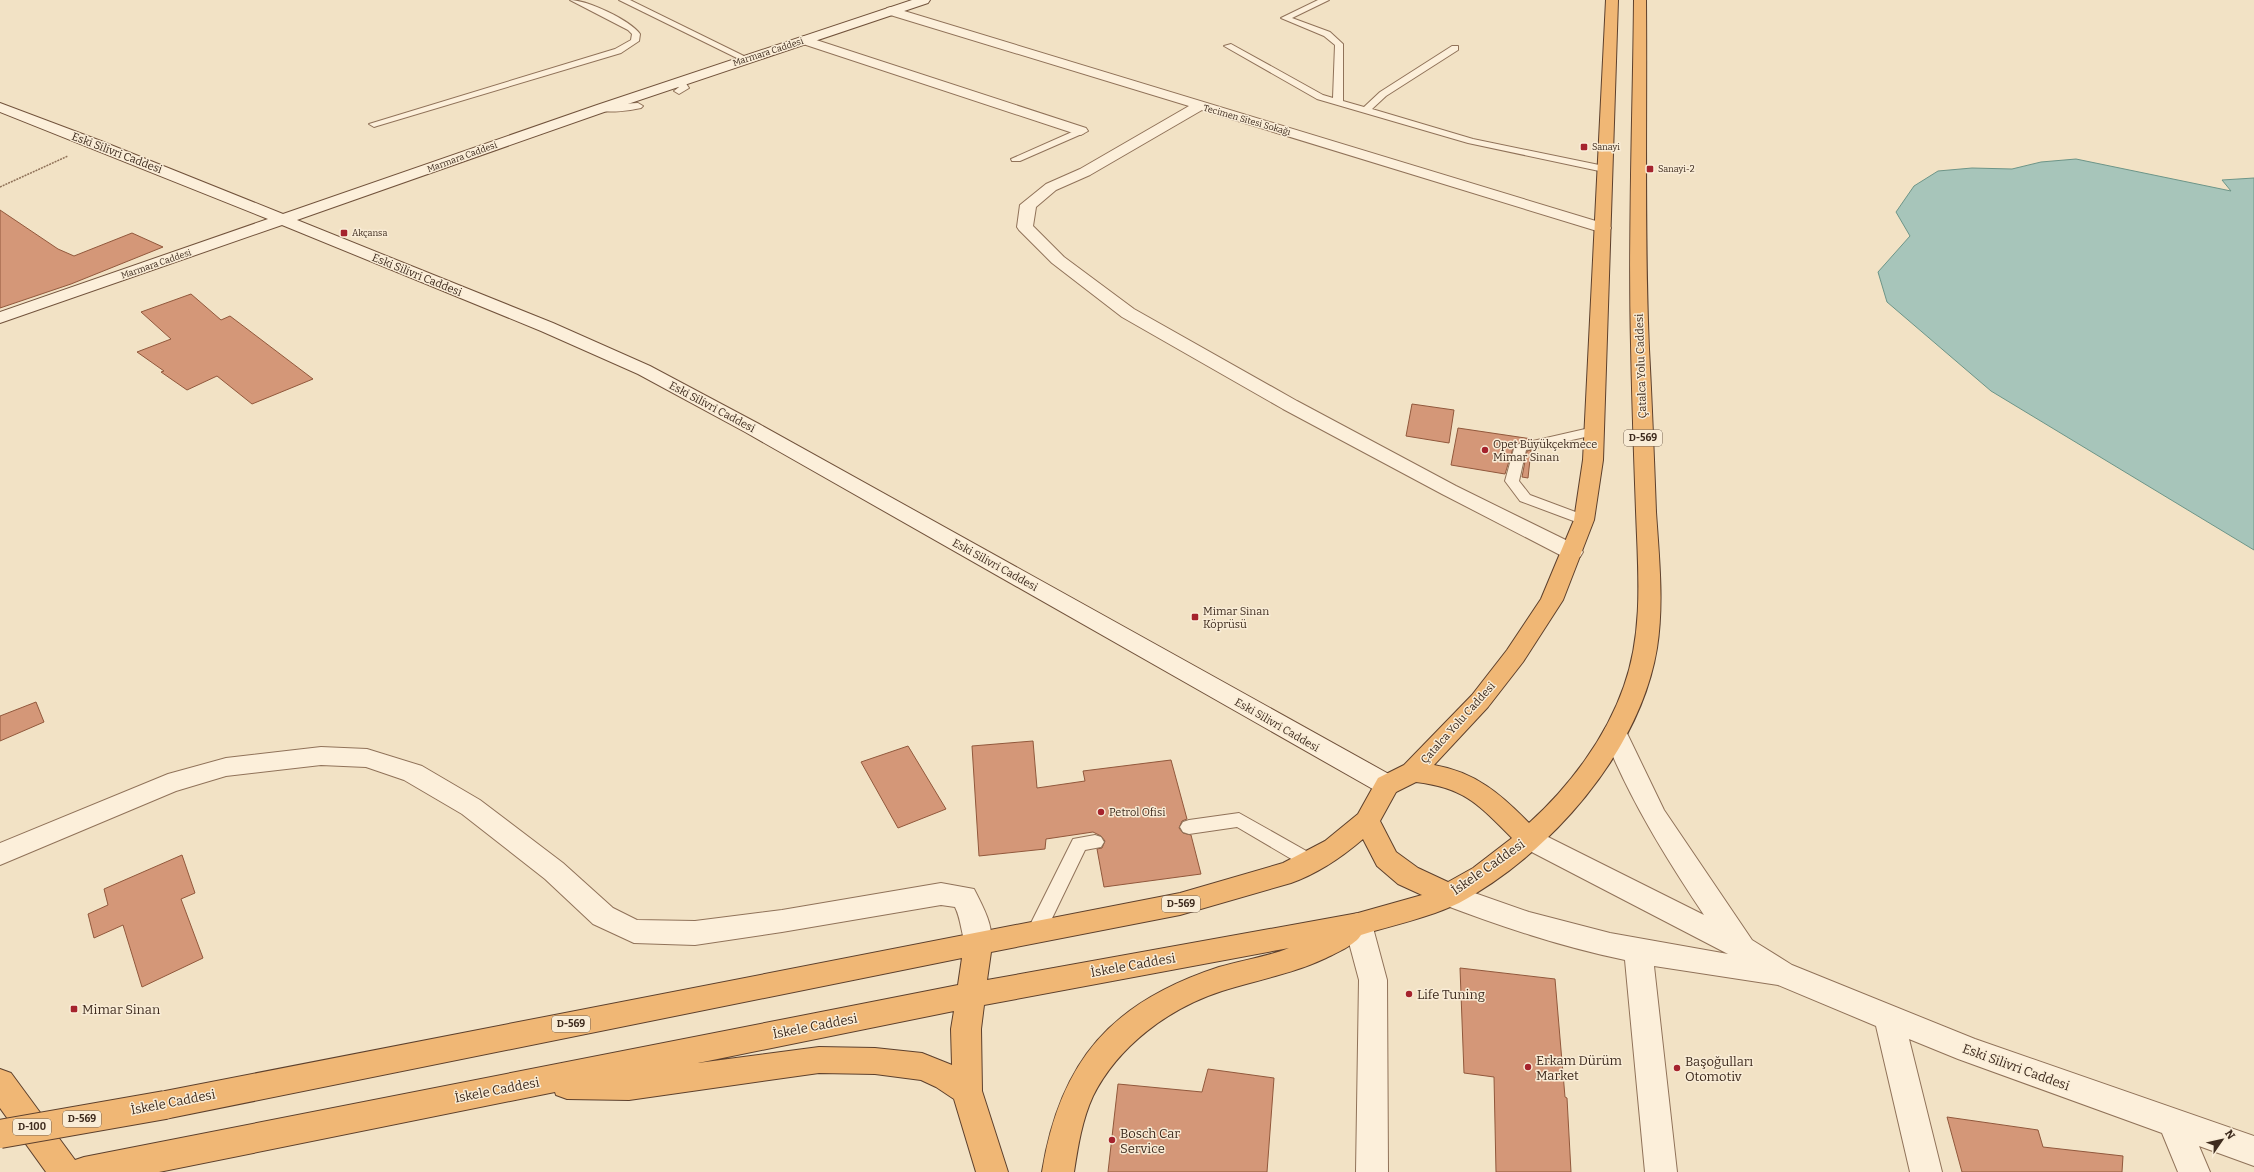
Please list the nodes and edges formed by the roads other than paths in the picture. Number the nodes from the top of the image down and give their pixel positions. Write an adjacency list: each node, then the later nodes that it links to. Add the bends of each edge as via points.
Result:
1 (574, 0): 18 (lane, via 631,28 636,34 635,40 618,51)
2 (622, 0): 11 (lane)
3 (924, 0): 7 (street, Marmara Caddesi)
4 (1325, 0): 12 (lane, via 1285,18 1327,34 1339,44)
5 (1612, 0): 21 (highway, Çatalca Yolu Caddesi)
6 (1640, 0): 28 (highway, Çatalca Yolu Caddesi / D-569, via 1638,281 1649,596 1644,652 1631,700)
7 (891, 11): 8 (street, Marmara Caddesi); 14 (street, Tecimen Sitesi Sokağı)
8 (804, 40): 11 (street, Marmara Caddesi); 19 (street)
9 (1228, 46): 12 (lane, via 1320,97)
10 (1455, 48): 17 (lane, via 1383,94)
11 (746, 59): 16 (street, Marmara Caddesi, via 680,86)
12 (1338, 102): 17 (lane)
13 (638, 106): 16 (lane)
14 (1200, 106): 23 (street, Tecimen Sitesi Sokağı); 27 (street, via 1085,172 1051,187 1028,205 1025,228 1058,260 1128,313 1290,405)
15 (0, 107): 22 (street, Eski Silivri Caddesi)
16 (602, 108): 22 (street, Marmara Caddesi)
17 (1366, 110): 21 (lane, via 1528,154)
18 (374, 124)
19 (1081, 131): 20 (lane)
20 (1016, 159)
21 (1604, 168): 23 (highway, Çatalca Yolu Caddesi)
22 (284, 220): 24 (street, Marmara Caddesi); 30 (street, Eski Silivri Caddesi, via 644,370)
23 (1603, 228): 25 (highway, Çatalca Yolu Caddesi)
24 (0, 318)
25 (1594, 431): 26 (highway, Çatalca Yolu Caddesi, via 1593,460); 26 (lane, via 1520,448 1512,481 1525,498)
26 (1584, 520): 27 (highway, Çatalca Yolu Caddesi)
27 (1572, 552): 29 (highway, Çatalca Yolu Caddesi, via 1552,600 1515,656 1480,702)
28 (1616, 733): 33 (highway, Çatalca Yolu Caddesi / D-569, via 1602,757 1580,785); 41 (street, via 1638,786 1678,855)
29 (1413, 772): 30 (highway); 33 (highway, via 1462,783 1484,796)
30 (1387, 785): 31 (highway, İskele Caddesi / D-569)
31 (1367, 821): 36 (highway, İskele Caddesi / D-569, via 1334,848); 37 (highway, via 1386,859 1408,876)
32 (1189, 827): 36 (lane, via 1239,820)
33 (1529, 839): 37 (highway, İskele Caddesi / D-569, via 1504,860); 41 (street)
34 (1095, 842): 39 (lane, via 1079,844)
35 (0, 854): 40 (street, via 168,784 226,767 320,756 367,758 413,773 470,807 554,871 603,916 634,931 695,933 941,894 964,897 973,916)
36 (1311, 862): 39 (highway, İskele Caddesi / D-569, via 1291,872 1180,904)
37 (1449, 895): 38 (highway, İskele Caddesi / D-569); 42 (street, via 1498,915)
38 (1358, 924): 44 (highway, İskele Caddesi / D-569); 55 (highway, via 1330,943 1295,959 1209,983 1157,1006 1112,1042 1087,1078 1071,1112); 56 (street, via 1373,980)
39 (1036, 931): 40 (highway, İskele Caddesi / D-569)
40 (978, 943): 44 (highway); 50 (highway, İskele Caddesi / D-569, bridge, via 165,1104)
41 (1743, 949): 43 (street)
42 (1638, 953): 43 (street); 57 (street)
43 (1782, 974): 45 (street, Eski Silivri Caddesi)
44 (971, 995): 47 (highway, İskele Caddesi / D-569); 48 (highway, via 966,1029)
45 (1889, 1018): 49 (street, Eski Silivri Caddesi, via 1969,1050); 58 (street)
46 (0, 1083): 52 (highway, D-100)
47 (525, 1084): 48 (highway, via 629,1086 818,1060 875,1061 922,1067 947,1078); 53 (highway, İskele Caddesi / D-569)
48 (967, 1091): 54 (highway)
49 (2174, 1124): 51 (street, Eski Silivri Caddesi); 59 (street)
50 (0, 1134)
51 (2254, 1151)
52 (65, 1172)
53 (84, 1172)
54 (992, 1172)
55 (1058, 1172)
56 (1372, 1172)
57 (1661, 1172)
58 (1926, 1172)
59 (2194, 1172)

